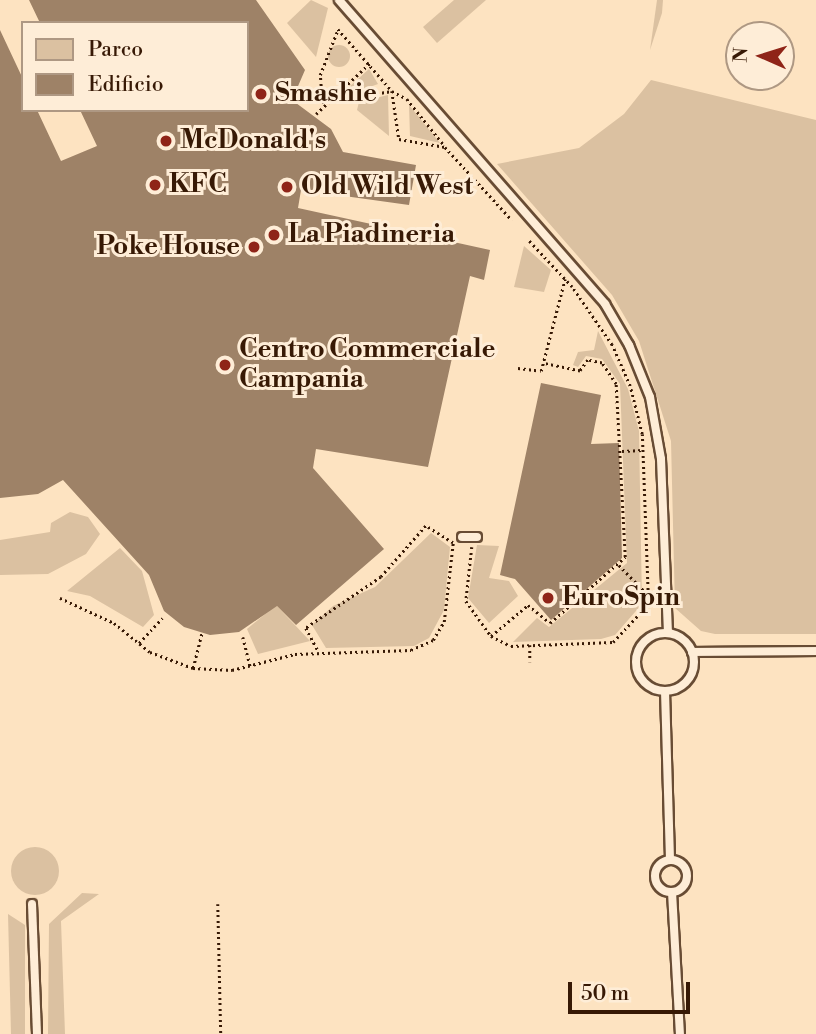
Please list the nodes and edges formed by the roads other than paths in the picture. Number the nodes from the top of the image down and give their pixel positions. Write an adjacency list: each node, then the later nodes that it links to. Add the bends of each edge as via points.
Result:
1 (339, 0): 4 (lane, via 605,304 629,345 650,397 661,459)
2 (462, 537): 3 (lane)
3 (475, 537)
4 (668, 633): 6 (lane); 7 (lane, via 651,637 636,658 643,681)
5 (816, 651): 6 (lane)
6 (692, 652): 7 (lane, via 688,679)
7 (665, 691): 8 (lane)
8 (670, 859): 9 (lane, via 655,875 662,890); 9 (lane, via 680,862 688,876)
9 (672, 892): 12 (lane)
10 (32, 904): 11 (lane)
11 (37, 1034)
12 (680, 1034)

